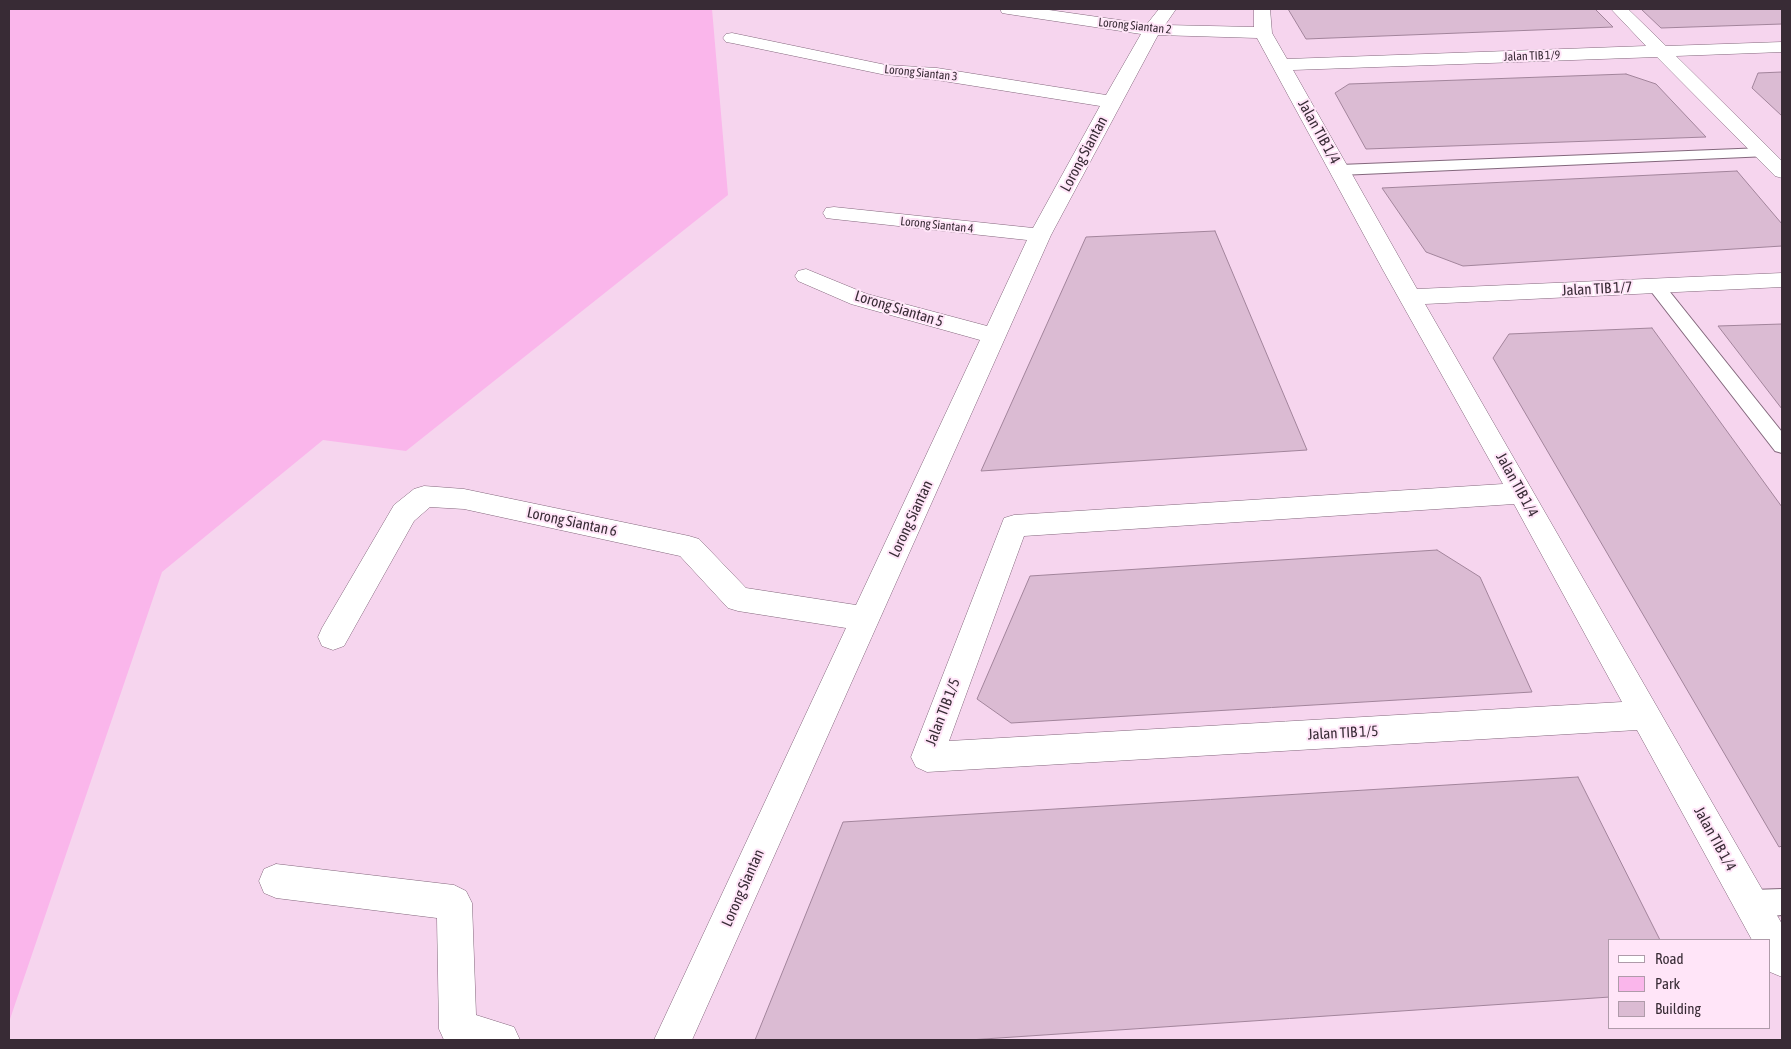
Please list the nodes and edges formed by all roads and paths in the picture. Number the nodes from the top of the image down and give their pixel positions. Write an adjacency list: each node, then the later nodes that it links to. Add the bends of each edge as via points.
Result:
1 (1008, 9): 3 (street, Lorong Siantan 2)
2 (1619, 9): 7 (street)
3 (1160, 19): 4 (street, Lorong Siantan 2); 9 (street, Lorong Siantan)
4 (1263, 21): 8 (street, Jalan TIB 1/4)
5 (732, 38): 9 (street, Lorong Siantan 3, via 886,70 937,74)
6 (1782, 47): 7 (street, Jalan TIB 1/9)
7 (1662, 51): 8 (street, Jalan TIB 1/9); 10 (street)
8 (1281, 66): 11 (street, Jalan TIB 1/4)
9 (1112, 102): 14 (street, Lorong Siantan)
10 (1763, 153): 11 (lane); 12 (street)
11 (1340, 170): 18 (street, Jalan TIB 1/4)
12 (1782, 172)
13 (834, 213): 14 (street, Lorong Siantan 4)
14 (1040, 235): 19 (street, Lorong Siantan)
15 (806, 276): 19 (street, Lorong Siantan 5, via 859,299)
16 (1782, 280): 17 (street, Jalan TIB 1/7)
17 (1656, 286): 18 (street, Jalan TIB 1/7); 20 (lane)
18 (1412, 298): 21 (street, Jalan TIB 1/4)
19 (994, 336): 22 (street, Lorong Siantan)
20 (1782, 446)
21 (1521, 493): 24 (street, Jalan TIB 1/4); 24 (street, Jalan TIB 1/5, via 1014,526 927,757)
22 (865, 619): 23 (street, Lorong Siantan 6, via 738,599 690,547 464,499 424,496 404,513); 30 (street, Lorong Siantan)
23 (333, 637)
24 (1646, 715): 27 (street, Jalan TIB 1/4)
25 (276, 881): 29 (street, via 454,903 458,1029)
26 (1782, 902): 27 (lane)
27 (1752, 904): 28 (street, Jalan TIB 1/4)
28 (1782, 959)
29 (501, 1040)
30 (673, 1040)

